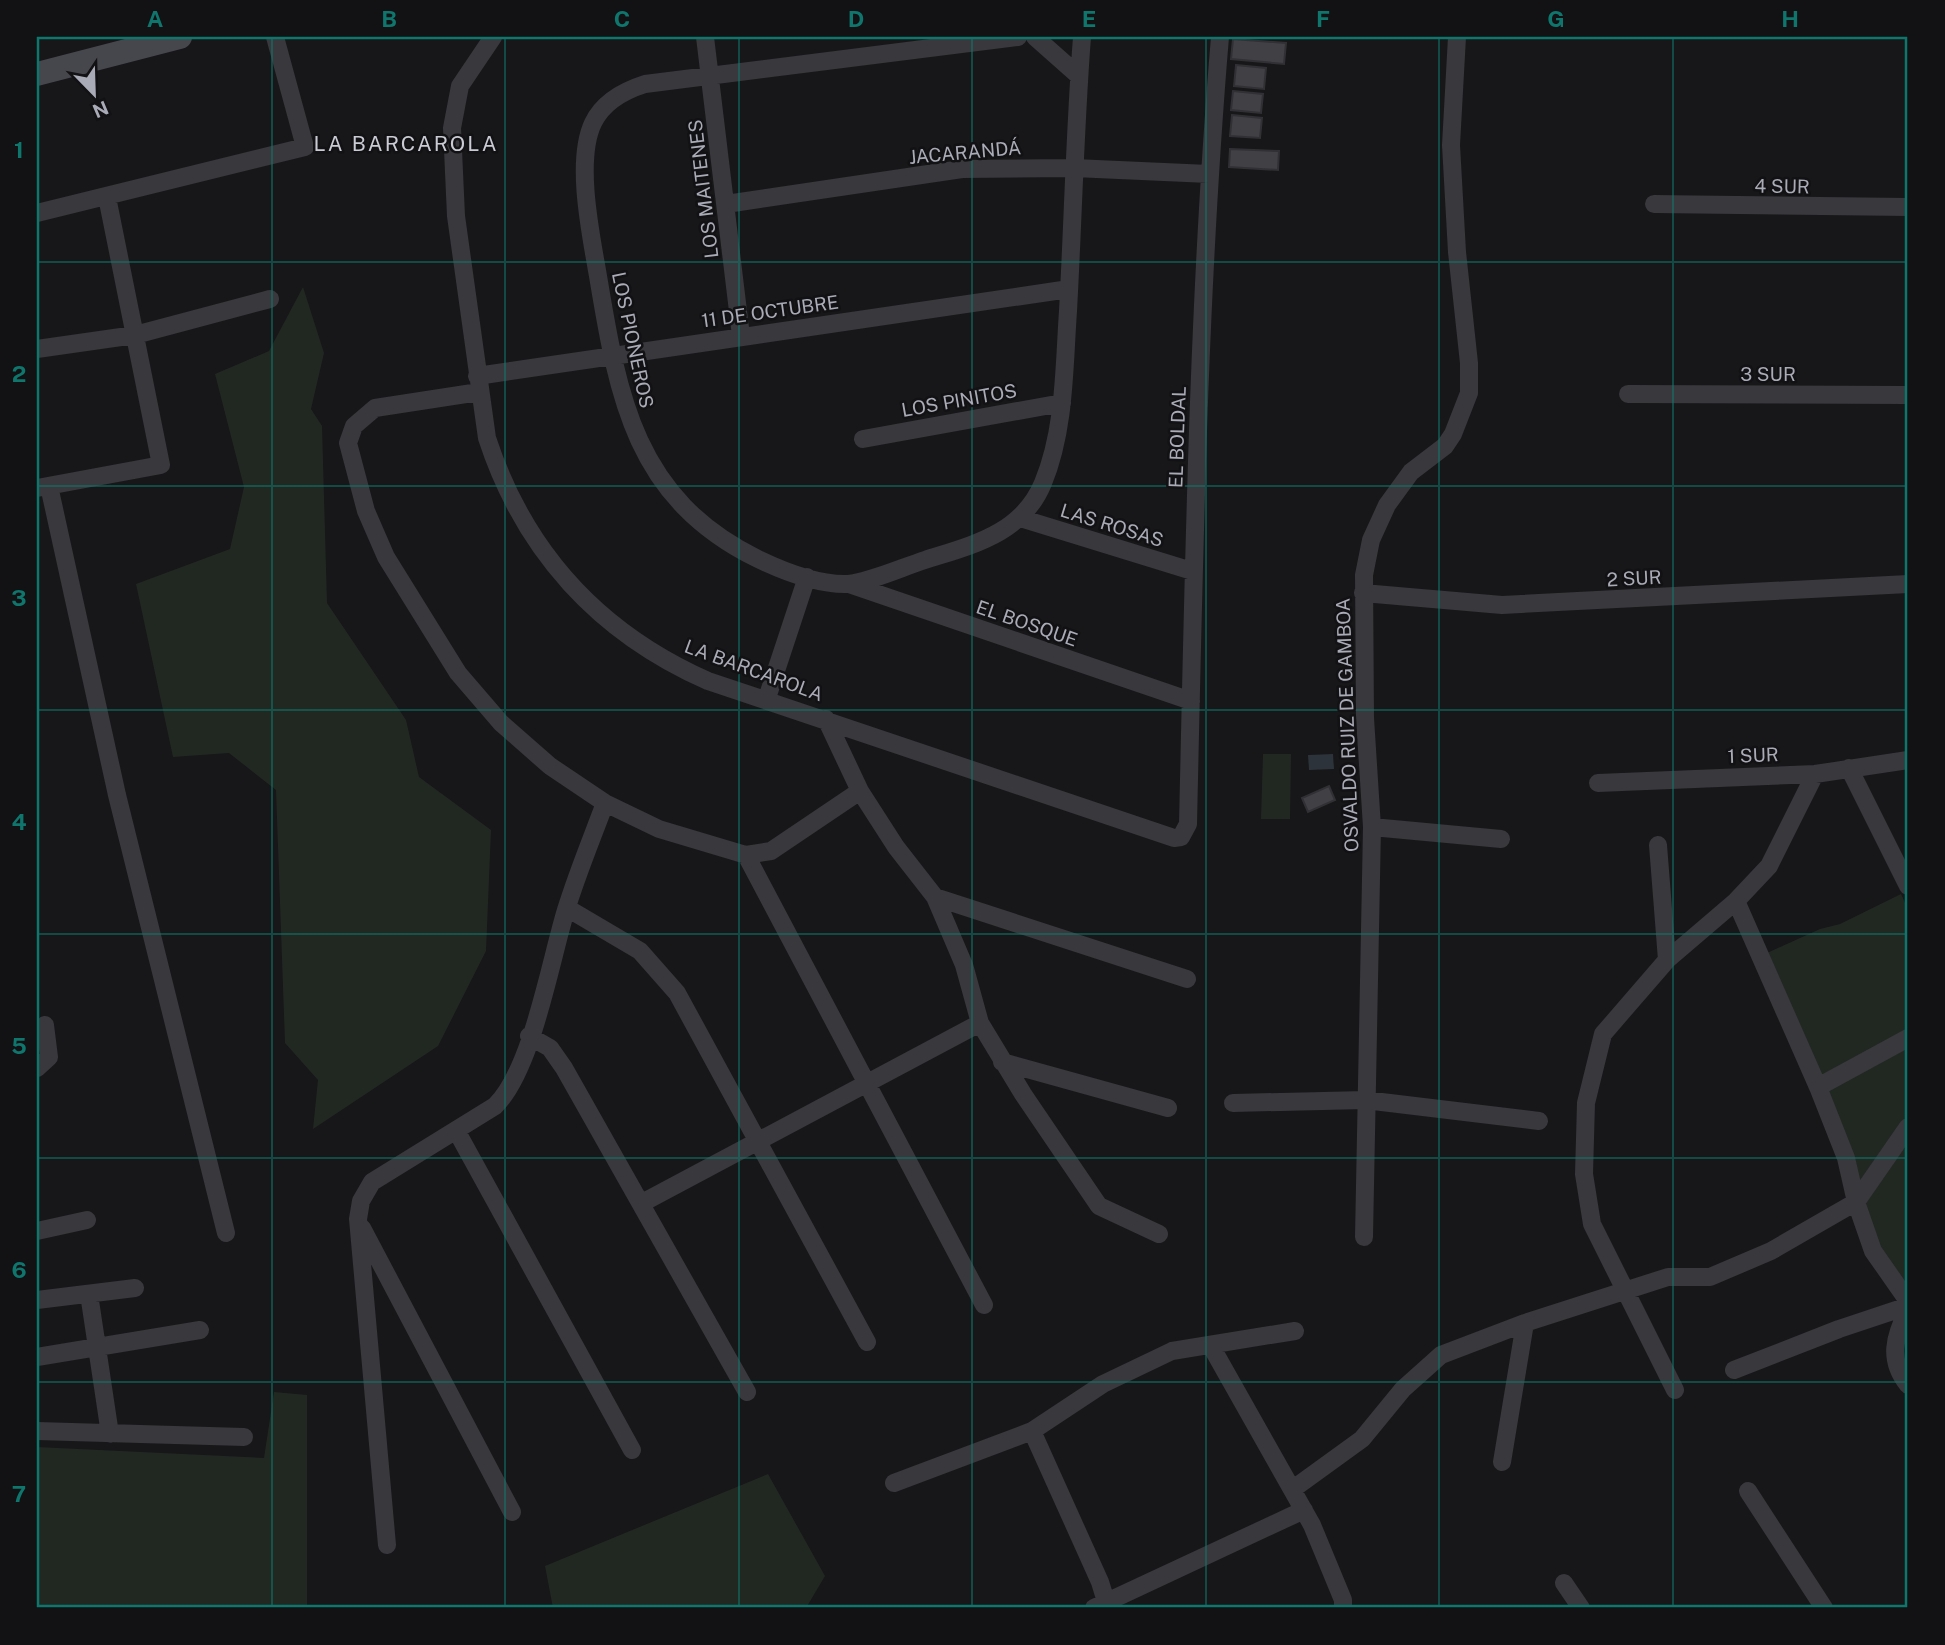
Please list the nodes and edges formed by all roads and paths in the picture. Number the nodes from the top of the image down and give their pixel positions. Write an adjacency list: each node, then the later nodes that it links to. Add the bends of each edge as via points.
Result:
1 (180, 37): 10 (main road)
2 (275, 37): 15 (street, via 305,147)
3 (493, 37): 26 (street, LA BARCAROLA, via 467,70 452,115 456,216)
4 (705, 37): 11 (street, LOS MAITENES)
5 (1018, 37): 11 (street, LOS PIONEROS)
6 (1035, 37): 12 (street)
7 (1082, 37): 12 (street, LOS PIONEROS)
8 (1220, 37): 14 (street, EL BOLDAL)
9 (1457, 37): 37 (street, OSVALDO RUIZ DE GAMBOA, via 1452,171 1469,393 1449,440 1411,472 1387,505 1371,540)
10 (37, 74)
11 (710, 75): 16 (street, LOS MAITENES); 25 (street, LOS PIONEROS, via 645,84 623,92 598,114 589,135 587,194)
12 (1079, 76): 13 (street, LOS PIONEROS)
13 (1074, 168): 14 (street, JACARANDÁ); 16 (street, JACARANDÁ, via 962,169); 20 (street, LOS PIONEROS)
14 (1209, 174): 33 (street, EL BOLDAL)
15 (107, 197): 19 (street); 22 (street)
16 (726, 204): 23 (street, LOS MAITENES)
17 (1654, 204): 18 (street, 4 SUR)
18 (1908, 207)
19 (37, 213)
20 (1069, 289): 23 (street, 11 DE OCTUBRE); 29 (street, LOS PIONEROS)
21 (270, 299): 22 (street)
22 (135, 335): 24 (street); 31 (street, via 162,465)
23 (741, 336): 25 (street, 11 DE OCTUBRE)
24 (37, 349)
25 (611, 357): 26 (street, 11 DE OCTUBRE); 34 (street, LOS PIONEROS, via 637,440 676,498 729,543)
26 (478, 384): 38 (street, LA BARCAROLA, via 487,438 509,496 541,550 581,598 628,637 680,668); 46 (street, 11 DE OCTUBRE, via 367,413 354,426 348,443 358,488 386,556 458,673 524,746)
27 (1628, 394): 28 (street, 3 SUR)
28 (1908, 395)
29 (1062, 403): 30 (street, LOS PINITOS); 32 (street, LOS PIONEROS, via 1043,484)
30 (863, 439)
31 (43, 487): 78 (street)
32 (1020, 518): 33 (street, LAS ROSAS); 35 (street, LOS PIONEROS, via 982,542)
33 (1192, 571): 39 (street, EL BOLDAL)
34 (807, 577): 35 (street, LOS PIONEROS); 38 (street)
35 (849, 584): 39 (street, EL BOSQUE)
36 (1908, 584): 37 (street, 2 SUR, via 1514,605)
37 (1363, 593): 47 (street, OSVALDO RUIZ DE GAMBOA)
38 (767, 698): 40 (street, LA BARCAROLA)
39 (1191, 701): 48 (street, EL BOLDAL, via 1188,824)
40 (827, 719): 45 (street); 48 (street, LA BARCAROLA)
41 (1908, 760): 42 (street, 1 SUR)
42 (1849, 768): 43 (street, 1 SUR); 52 (street)
43 (1815, 774): 44 (street, 1 SUR); 54 (street, via 1769,866)
44 (1598, 783)
45 (860, 791): 51 (street, via 771,851); 53 (street)
46 (605, 803): 51 (street, 11 DE OCTUBRE, via 659,829); 55 (street)
47 (1373, 827): 49 (street); 66 (street, OSVALDO RUIZ DE GAMBOA)
48 (1181, 837)
49 (1501, 839)
50 (1658, 845): 56 (street)
51 (746, 855): 64 (street)
52 (1908, 886)
53 (934, 897): 57 (street); 58 (street, via 964,965)
54 (1736, 901): 56 (street); 65 (street)
55 (567, 908): 60 (street); 72 (street, via 640,951 677,993)
56 (1667, 960): 82 (street, via 1603,1034 1586,1103 1584,1174 1592,1224)
57 (1187, 979)
58 (980, 1023): 62 (street); 64 (street)
59 (45, 1025): 63 (street, via 49,1057)
60 (529, 1036): 71 (street, via 508,1093); 74 (street, via 556,1055)
61 (1908, 1038): 65 (street)
62 (1002, 1062): 68 (street); 79 (street, via 1100,1206)
63 (37, 1069)
64 (866, 1083): 72 (street); 85 (street)
65 (1818, 1087): 73 (street, via 1846,1158)
66 (1365, 1100): 67 (street); 69 (street); 80 (street, OSVALDO RUIZ DE GAMBOA)
67 (1233, 1103)
68 (1168, 1108)
69 (1539, 1121)
70 (1908, 1127): 73 (street)
71 (456, 1130): 75 (street, via 372,1182 361,1201); 102 (street)
72 (758, 1141): 74 (street); 90 (street)
73 (1856, 1202): 82 (street, via 1771,1251 1710,1277 1668,1278); 86 (street, via 1873,1251)
74 (642, 1203): 97 (street)
75 (358, 1219): 108 (street); 109 (street)
76 (87, 1220): 77 (street)
77 (37, 1231)
78 (226, 1233)
79 (1159, 1234)
80 (1364, 1237)
81 (135, 1288): 83 (street)
82 (1627, 1292): 87 (street); 96 (street)
83 (89, 1294): 84 (street); 92 (street)
84 (37, 1300)
85 (984, 1305)
86 (1908, 1306): 94 (street); 95 (street, via 1895,1345 1896,1369)
87 (1525, 1323): 103 (street); 105 (street, via 1441,1355 1403,1388 1362,1439)
88 (200, 1330): 92 (street)
89 (1295, 1331): 91 (street)
90 (867, 1342)
91 (1211, 1346): 98 (street, via 1172,1351 1103,1384); 105 (street)
92 (97, 1348): 93 (street); 100 (street)
93 (37, 1357)
94 (1734, 1370)
95 (1908, 1385)
96 (1675, 1390)
97 (747, 1392)
98 (1032, 1430): 104 (street); 111 (street)
99 (37, 1431): 100 (street)
100 (110, 1434): 101 (street)
101 (244, 1437)
102 (632, 1450)
103 (1502, 1462)
104 (894, 1483)
105 (1293, 1489): 107 (street)
106 (1748, 1491): 114 (street)
107 (1304, 1510): 111 (street); 112 (street)
108 (512, 1513)
109 (387, 1545)
110 (1564, 1583): 113 (street)
111 (1103, 1606)
112 (1343, 1608)
113 (1581, 1608)
114 (1824, 1608)

